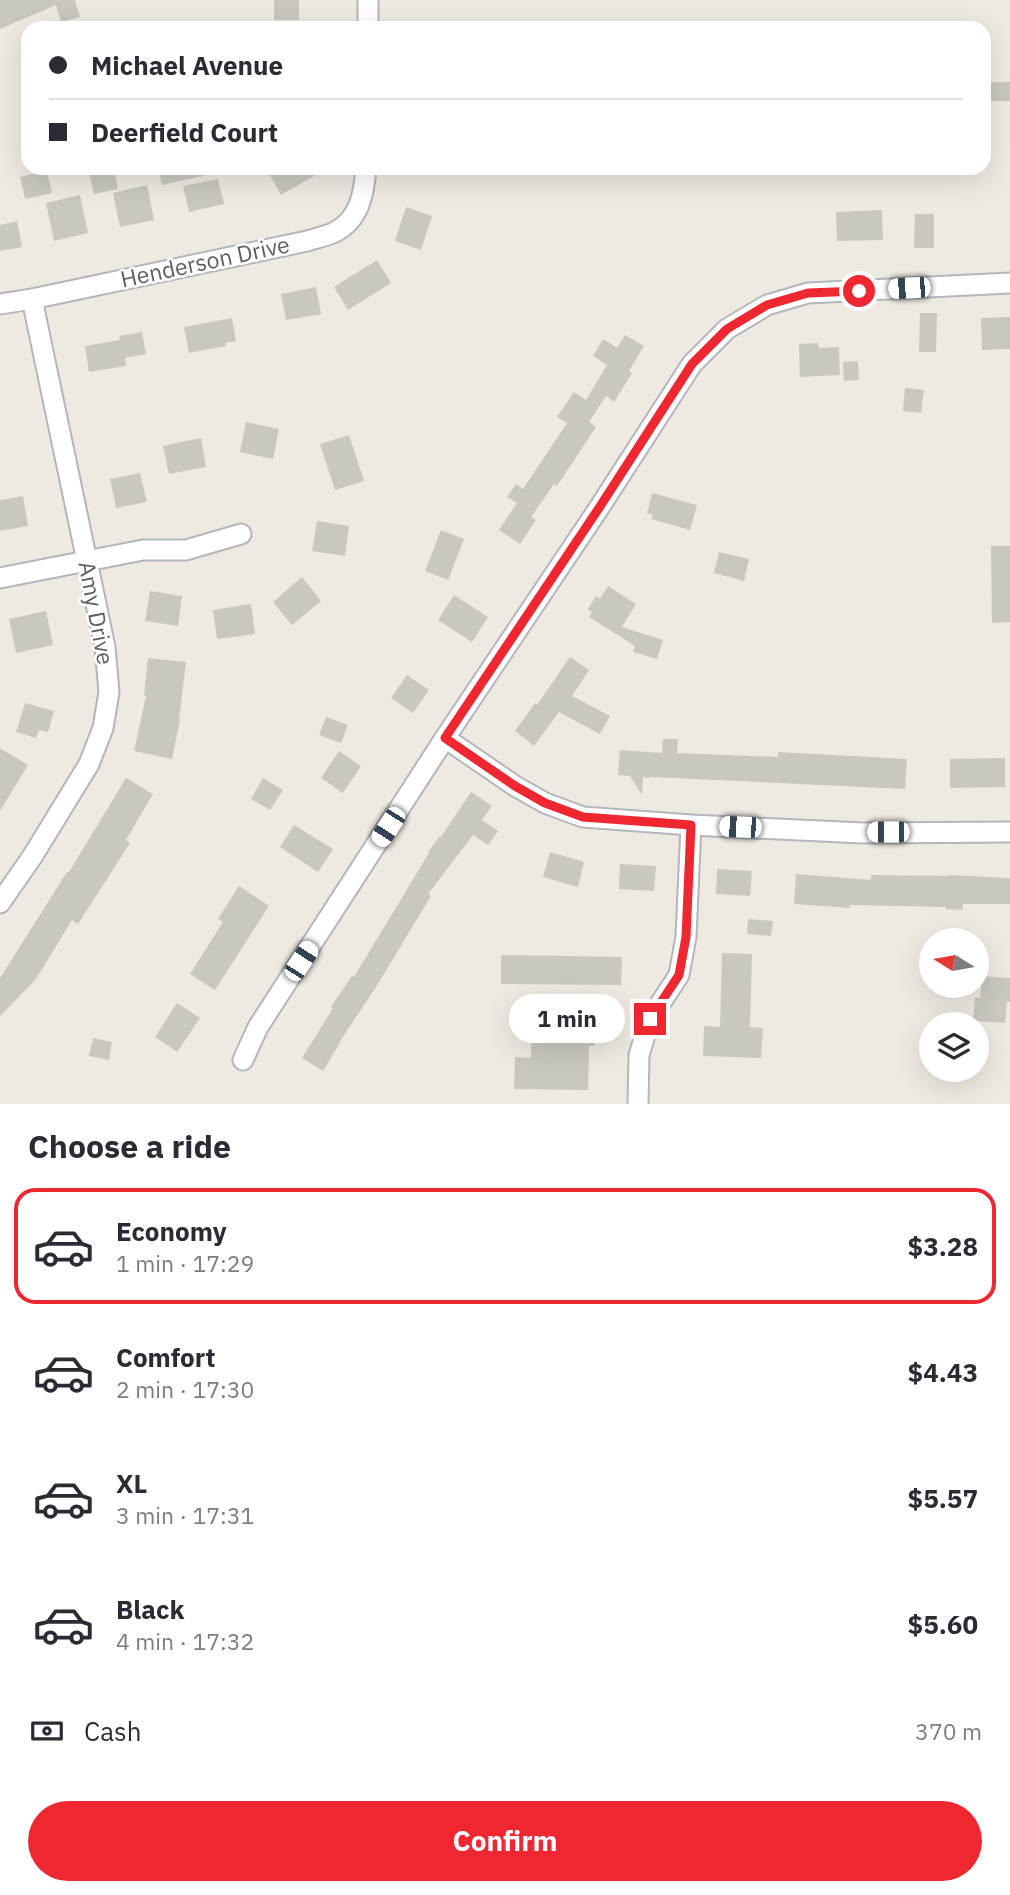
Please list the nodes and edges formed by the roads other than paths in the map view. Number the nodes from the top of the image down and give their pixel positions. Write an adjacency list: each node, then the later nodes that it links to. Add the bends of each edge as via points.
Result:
1 (368, 0): 2 (street)
2 (368, 21)
3 (366, 175): 5 (street, Henderson Drive, via 357,213 336,232)
4 (1010, 283): 10 (street, via 808,293 767,305 727,329 692,364)
5 (32, 299): 6 (street, Henderson Drive); 8 (street, Amy Drive)
6 (0, 304)
7 (240, 534): 8 (street, via 187,550 143,550)
8 (86, 561): 9 (street); 13 (street, Amy Drive, via 105,647 109,692 103,729 89,764)
9 (0, 578)
10 (445, 738): 11 (street, via 525,792 583,817); 14 (street, via 258,1027)
11 (691, 825): 12 (street, via 863,833); 15 (street, via 686,937 679,975 650,1019 639,1055)
12 (1010, 832)
13 (0, 903)
14 (243, 1060)
15 (638, 1104)

